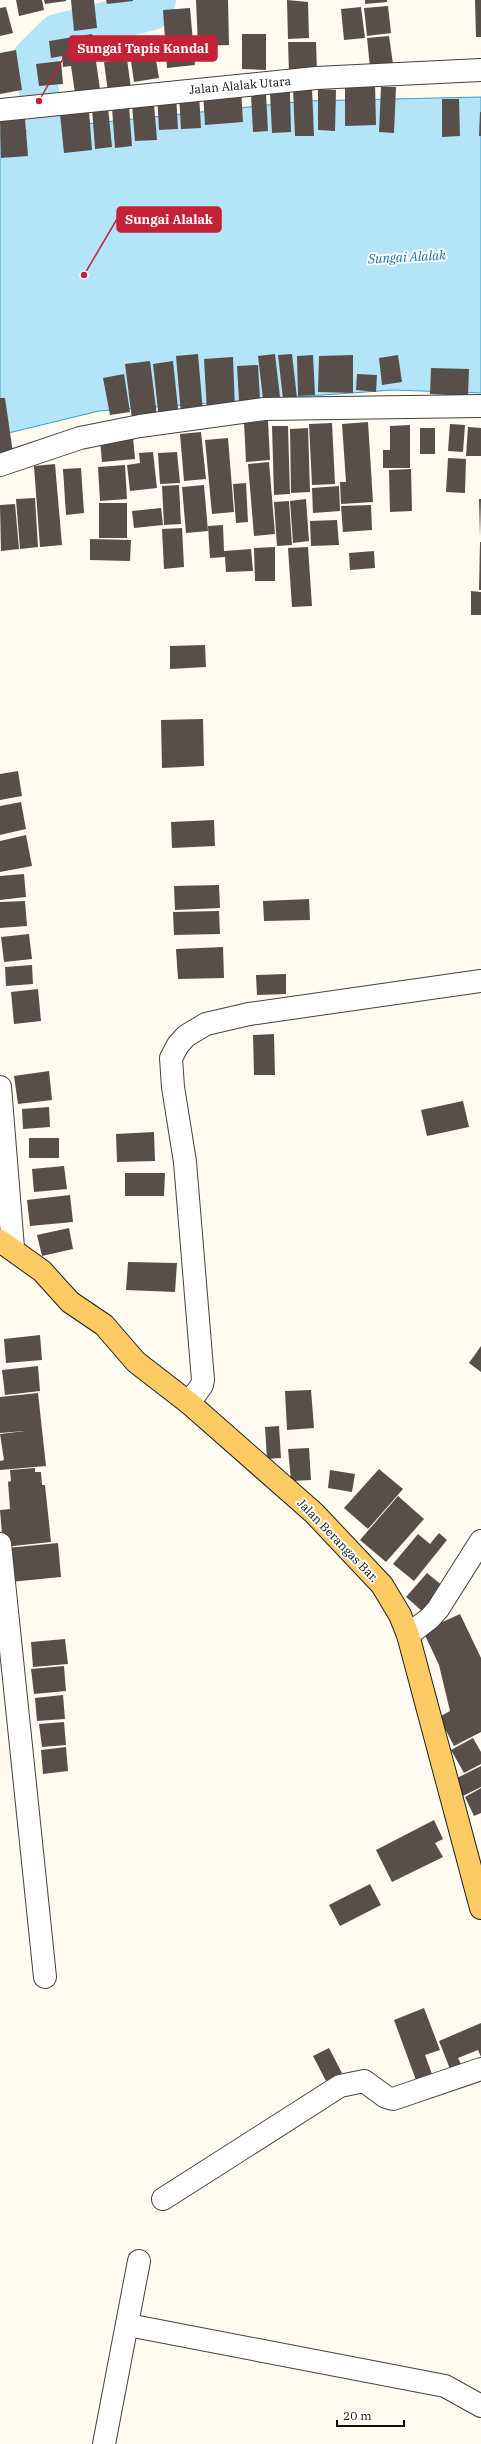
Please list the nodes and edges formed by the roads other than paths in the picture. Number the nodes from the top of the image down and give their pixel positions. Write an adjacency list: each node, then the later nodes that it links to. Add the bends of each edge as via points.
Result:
1 (481, 70): 2 (street, Jalan Alalak Utara, via 316,78)
2 (0, 110)
3 (481, 406): 4 (street, via 264,409 140,426 80,438)
4 (0, 466)
5 (481, 981): 8 (street, via 241,1016 206,1024 186,1036 178,1045 171,1058 173,1087 185,1162 203,1380)
6 (0, 1087): 7 (street)
7 (6, 1244): 8 (main road, Jalan Berangas Bar., via 42,1271 70,1302 104,1324 136,1362)
8 (189, 1402): 11 (main road, Jalan Berangas Bar., via 314,1513 358,1557 390,1597)
9 (481, 1541): 11 (street, via 438,1608 430,1618)
10 (0, 1544): 13 (street)
11 (408, 1635): 12 (main road, Jalan Berangas Bar.)
12 (481, 1908)
13 (46, 1977)
14 (481, 2069): 15 (street, via 393,2099 386,2097 364,2080 340,2086)
15 (163, 2199)
16 (139, 2260): 17 (street)
17 (128, 2325): 18 (street, via 445,2386); 19 (street)
18 (481, 2406)
19 (104, 2444)

